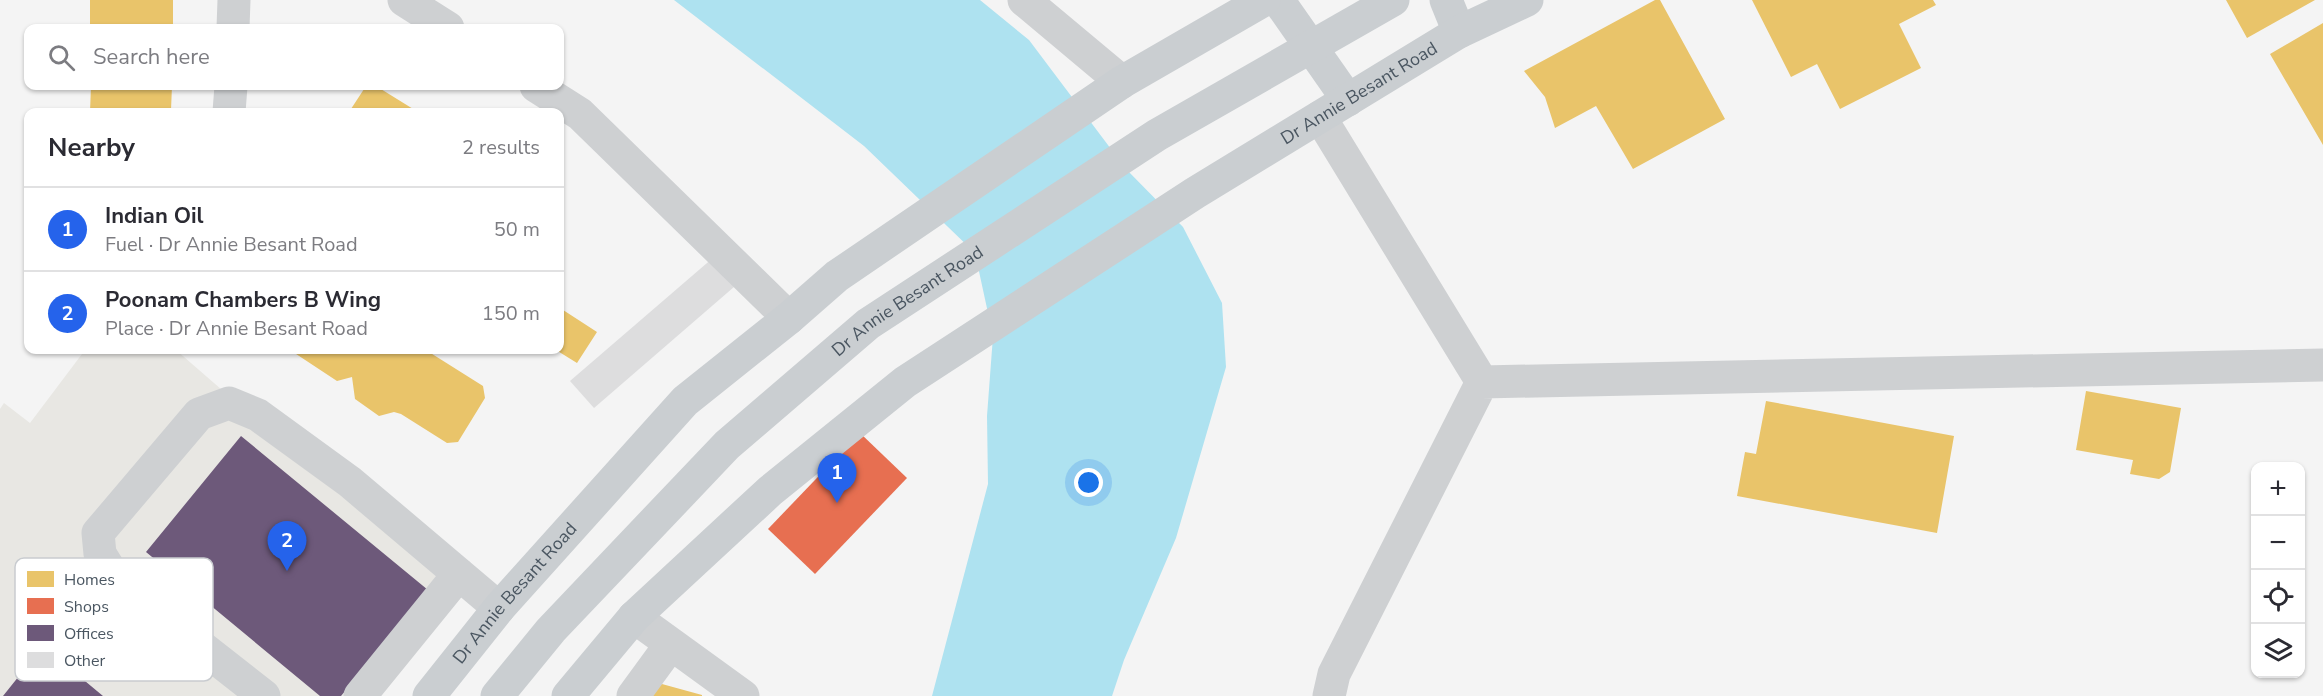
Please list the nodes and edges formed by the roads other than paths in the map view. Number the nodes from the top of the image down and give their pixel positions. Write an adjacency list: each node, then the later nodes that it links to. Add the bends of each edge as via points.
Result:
1 (234, 0): 10 (street)
2 (404, 0): 11 (street)
3 (1024, 0): 13 (street)
4 (1264, 0): 13 (main road, Dr Annie Besant Road)
5 (1278, 0): 16 (main road)
6 (1392, 0): 31 (main road, Dr Annie Besant Road, bridge, via 1157,135 868,324 727,445 551,630)
7 (1446, 0): 12 (main road)
8 (1527, 0): 9 (main road, Dr Annie Besant Road)
9 (1494, 7): 12 (main road, Dr Annie Besant Road)
10 (233, 24)
11 (442, 24)
12 (1459, 32): 16 (main road, Dr Annie Besant Road)
13 (1122, 82): 19 (main road, Dr Annie Besant Road, via 837,276)
14 (231, 90): 17 (street)
15 (542, 90): 19 (street, via 580,114)
16 (1348, 100): 18 (main road, Dr Annie Besant Road)
17 (229, 108)
18 (1320, 117): 21 (street); 25 (main road, Dr Annie Besant Road, via 1195,193 905,382 770,491)
19 (789, 318): 24 (main road, Dr Annie Besant Road, via 685,401)
20 (2323, 365): 21 (street)
21 (1482, 382): 35 (street, via 1334,674)
22 (102, 558): 23 (street, via 98,532 199,414 230,403 258,415 350,482)
23 (459, 574): 24 (street); 29 (street)
24 (498, 608): 30 (main road, Dr Annie Besant Road)
25 (634, 617): 26 (street); 32 (main road)
26 (671, 644): 33 (street); 34 (street)
27 (213, 656): 28 (street)
28 (264, 696)
29 (360, 696)
30 (429, 696)
31 (496, 696)
32 (568, 696)
33 (633, 696)
34 (743, 696)
35 (1329, 696)

